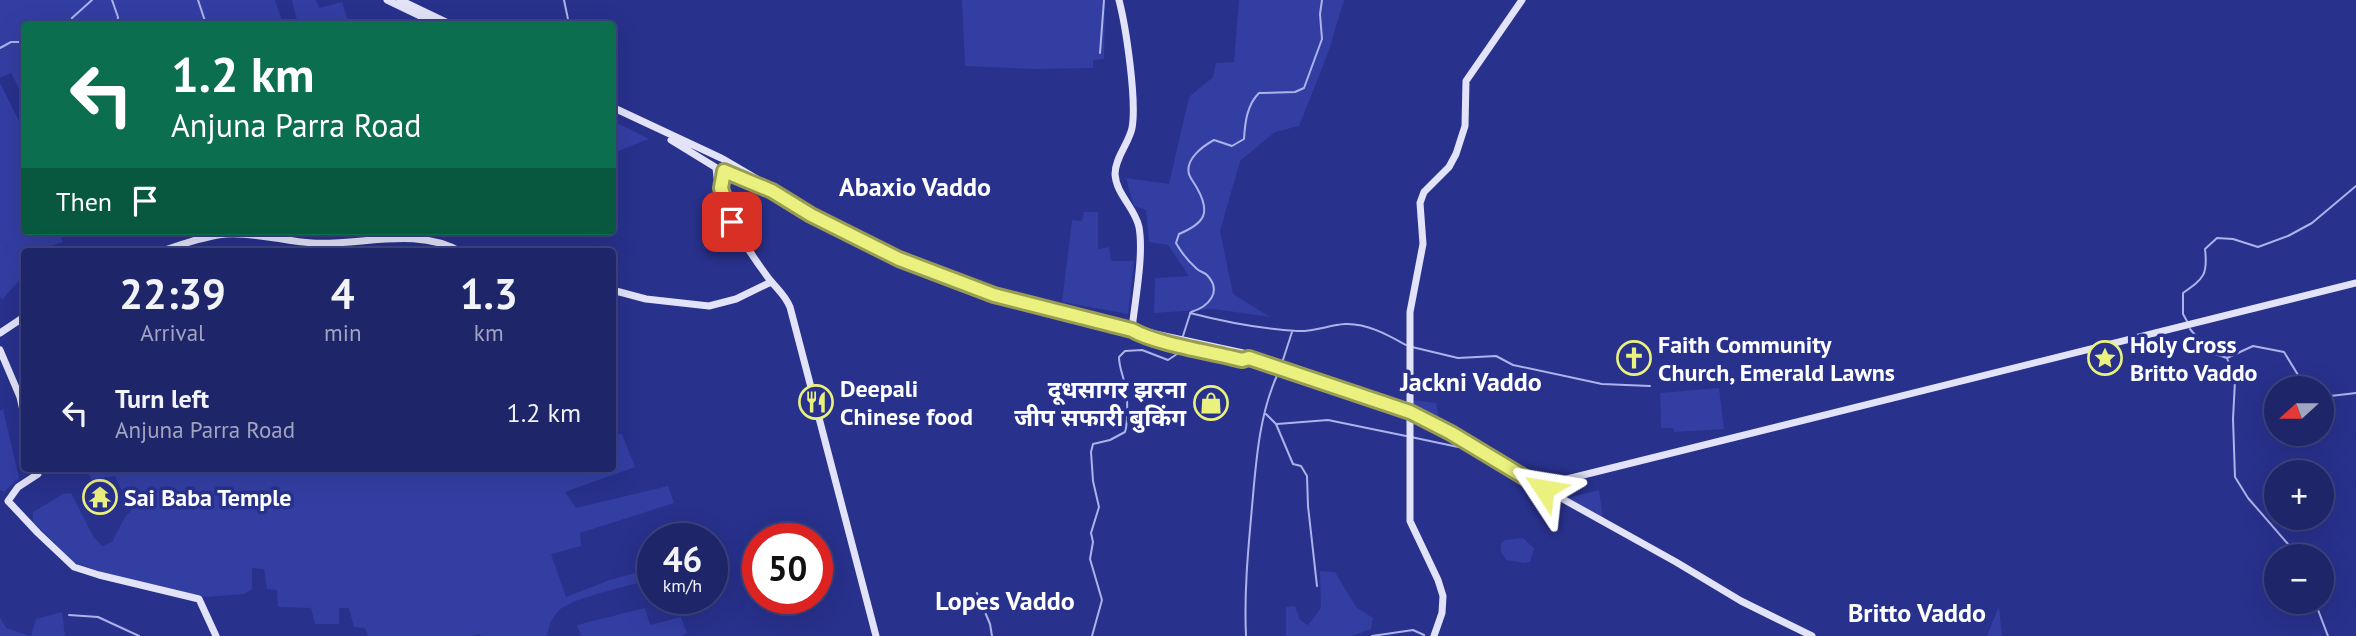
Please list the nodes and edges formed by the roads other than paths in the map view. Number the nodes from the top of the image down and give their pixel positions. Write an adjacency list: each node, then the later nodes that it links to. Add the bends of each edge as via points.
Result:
1 (387, 0): 5 (main road)
2 (400, 0): 6 (main road)
3 (1119, 0): 18 (main road, via 1133,110 1132,129 1115,173 1136,218 1140,241)
4 (1522, 0): 22 (main road, via 1466,81 1465,126 1455,154 1449,167 1424,191 1420,203 1423,244 1410,312)
5 (431, 21)
6 (444, 21)
7 (616, 111): 8 (main road)
8 (721, 166): 13 (main road); 13 (main road); 14 (main road, via 721,188 729,212)
9 (220, 235): 11 (main road)
10 (239, 235): 12 (main road, via 314,243 435,241)
11 (171, 248)
12 (454, 248)
13 (887, 252): 18 (main road, via 994,295)
14 (771, 282): 16 (main road, via 709,306); 26 (main road, via 790,306)
15 (2356, 283): 24 (main road)
16 (616, 291)
17 (21, 319): 19 (main road)
18 (1132, 330): 22 (main road, via 1243,353)
19 (0, 333)
20 (0, 350): 21 (main road)
21 (21, 402)
22 (1410, 412): 24 (main road, via 1533,484); 27 (main road, via 1410,521 1443,596)
23 (38, 472): 25 (main road, via 8,501 38,533 74,566 199,599)
24 (1549, 486): 28 (main road, via 1561,498 1741,601)
25 (216, 636)
26 (876, 636)
27 (1434, 636)
28 (1812, 636)

